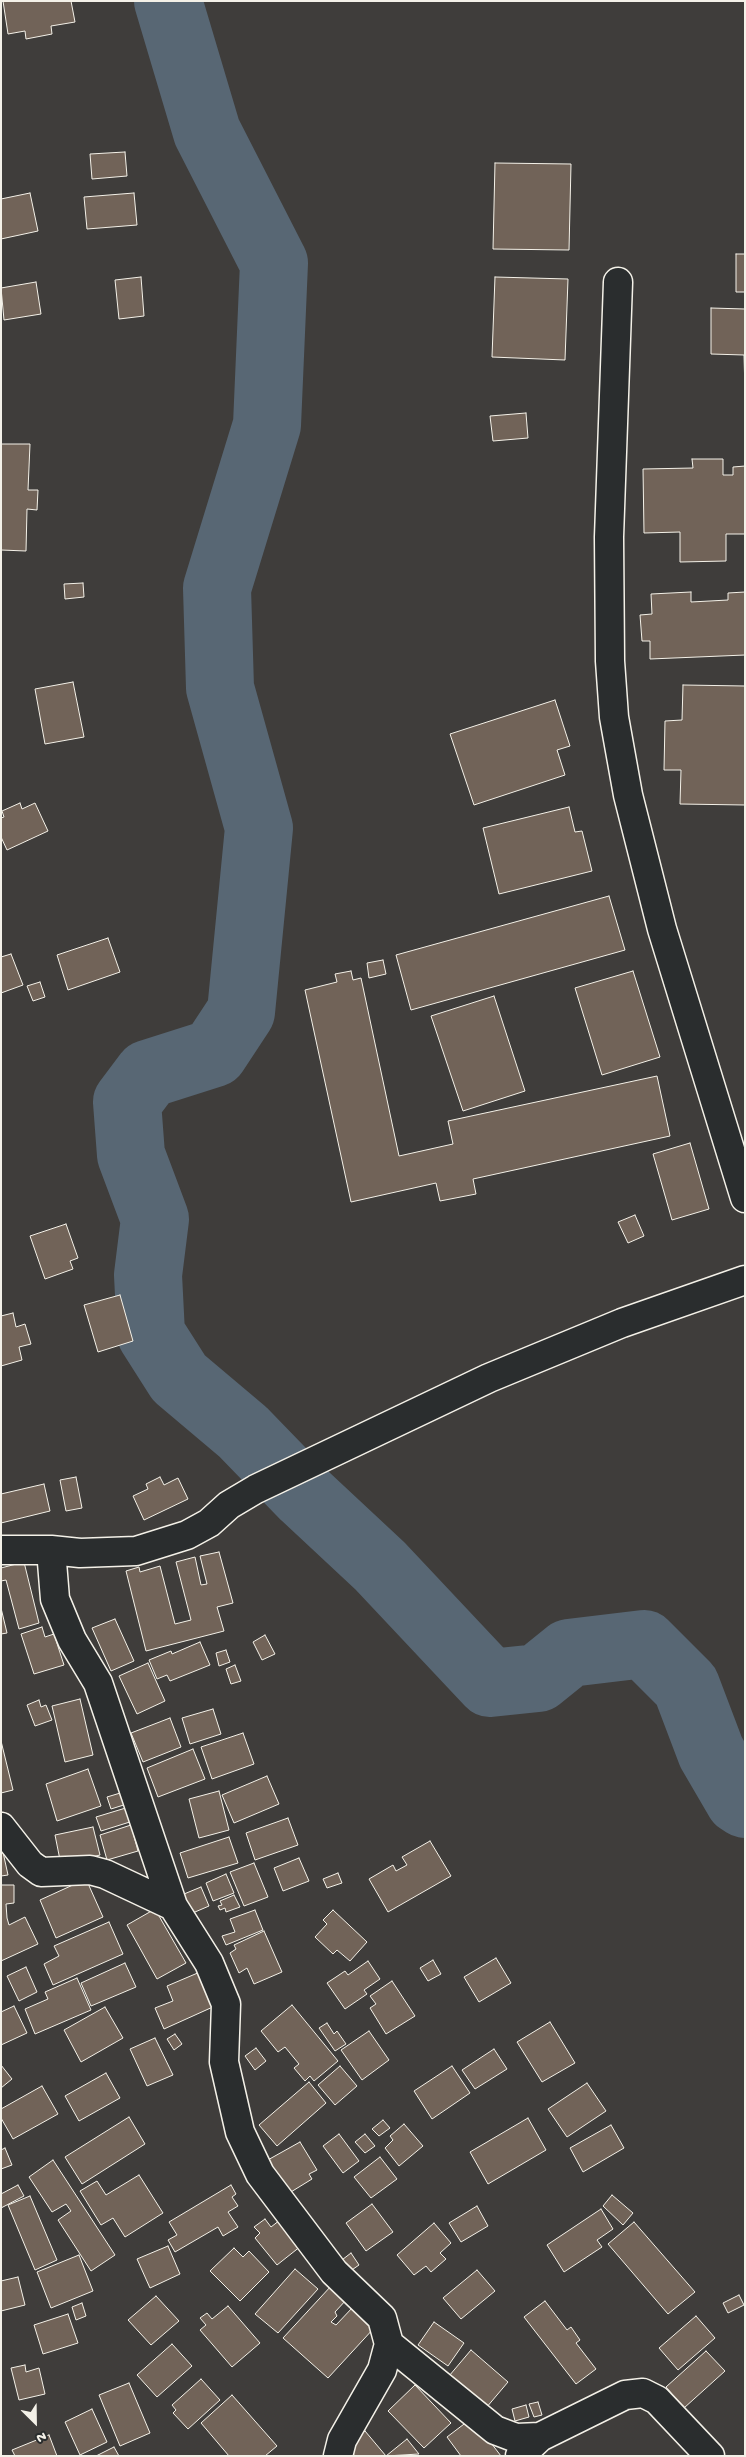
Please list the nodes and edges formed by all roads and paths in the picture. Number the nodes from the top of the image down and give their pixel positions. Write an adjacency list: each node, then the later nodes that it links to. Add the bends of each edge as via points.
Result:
1 (618, 282): 2 (street, via 609,537 614,717 628,795 662,929)
2 (745, 1198)
3 (745, 1280): 5 (street, via 622,1323 489,1378 256,1489 188,1535 136,1550 80,1553)
4 (1, 1550): 5 (street)
5 (50, 1550): 7 (street, via 55,1599 72,1640 98,1683)
6 (1, 1827): 7 (street, via 30,1864 41,1872 90,1870)
7 (173, 1906): 8 (street, via 209,1963 226,2004 224,2062 240,2132 260,2174 334,2272 382,2318)
8 (389, 2344): 9 (street, via 495,2430 516,2438); 10 (street, via 382,2370 342,2440)
9 (540, 2437): 11 (street); 12 (street, via 625,2395 643,2393 657,2400)
10 (338, 2456)
11 (520, 2456)
12 (710, 2456)

